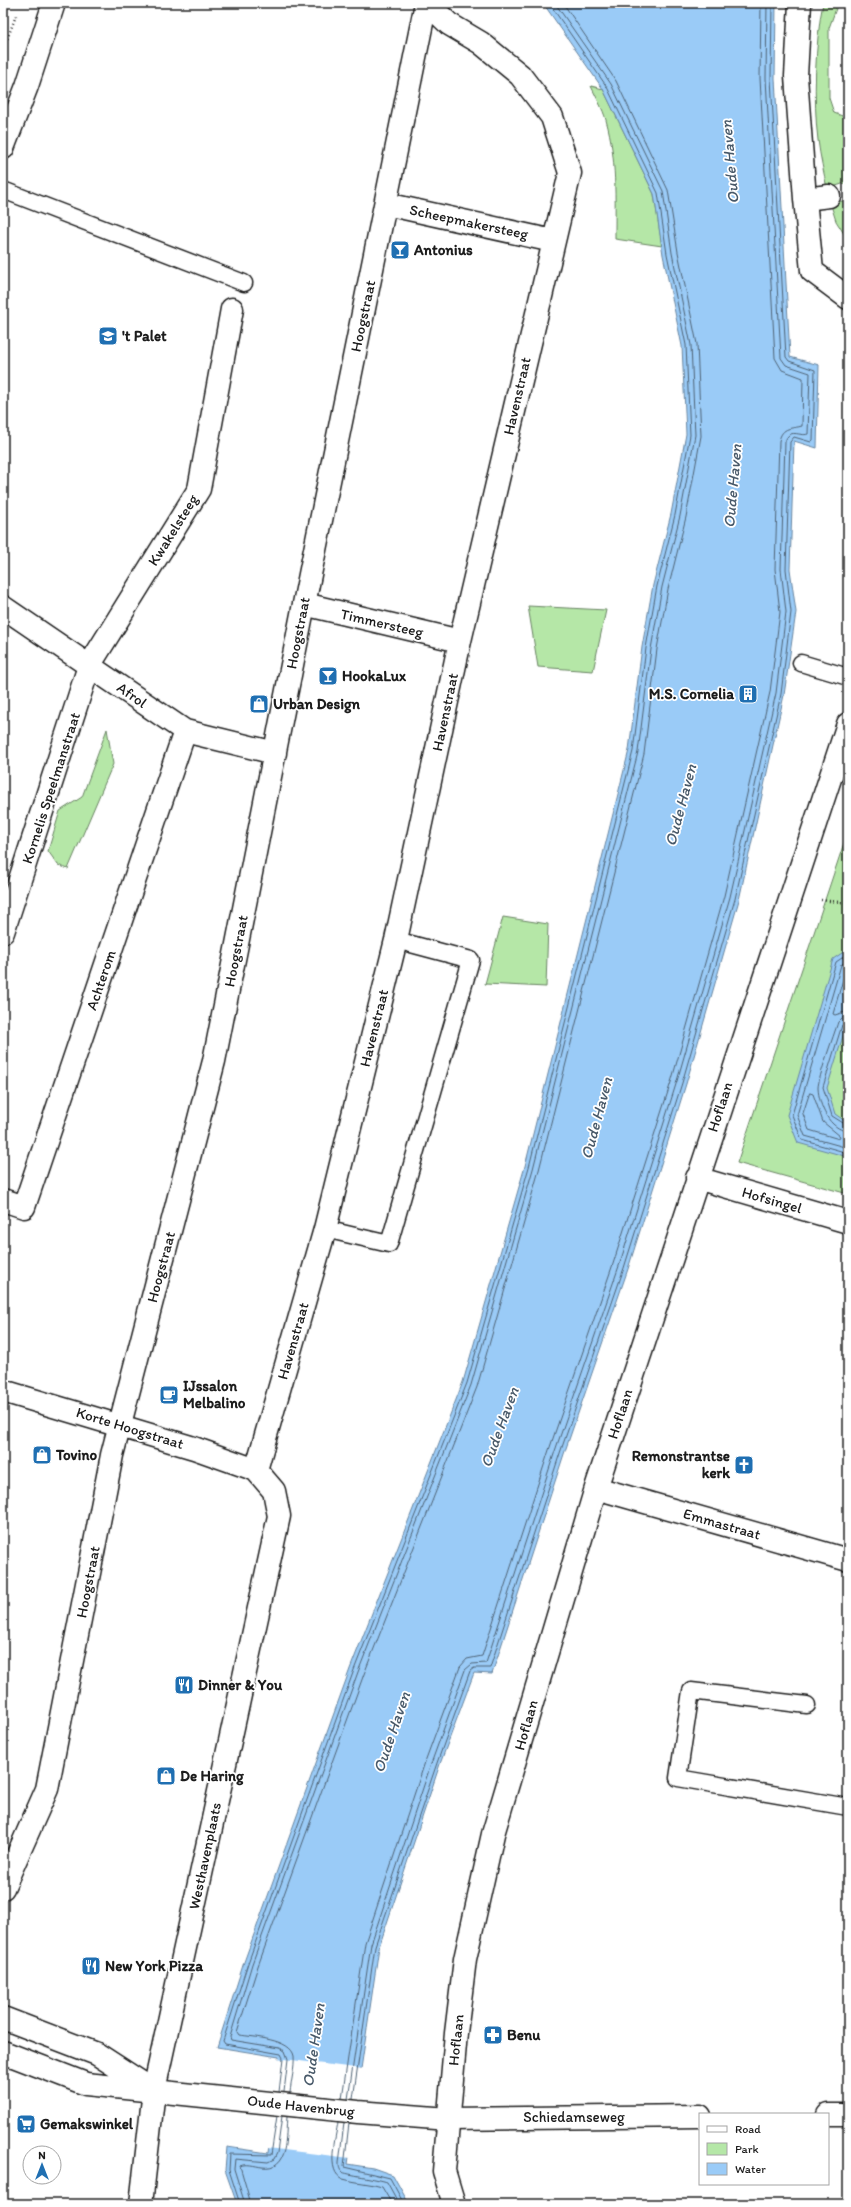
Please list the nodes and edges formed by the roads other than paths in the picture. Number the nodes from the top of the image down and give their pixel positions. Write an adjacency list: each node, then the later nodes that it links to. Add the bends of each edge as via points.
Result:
1 (54, 3): 4 (street, via 27,86)
2 (427, 3): 8 (street, Hoogstraat); 9 (street, Havenstraat, via 449,24 481,42 520,75 552,117 570,173)
3 (800, 3): 7 (street, via 796,76)
4 (3, 148)
5 (3, 190): 10 (lane)
6 (841, 192): 7 (street)
7 (805, 199): 11 (street, via 812,271)
8 (386, 204): 9 (street, Scheepmakersteeg); 13 (street, Hoogstraat)
9 (553, 241): 15 (street, Havenstraat)
10 (244, 283)
11 (848, 298)
12 (232, 309): 17 (street, Kwakelsteeg, via 199,489)
13 (304, 604): 15 (street, Timmersteeg); 21 (street, Hoogstraat)
14 (3, 607): 17 (street, Afrol)
15 (460, 641): 23 (street, Havenstraat)
16 (801, 663): 18 (lane)
17 (90, 666): 20 (street, Afrol); 22 (street, Kornelis Speelmanstraat)
18 (848, 677)
19 (848, 724): 24 (street, Hoflaan)
20 (185, 732): 21 (street, Afrol); 25 (street, Achterom, via 24,1207)
21 (275, 753): 29 (street, Hoogstraat, via 214,1060)
22 (3, 932)
23 (396, 940): 27 (street, Havenstraat); 27 (lane, via 471,960 388,1244)
24 (697, 1178): 26 (street, Hofsingel); 31 (street, Hoflaan)
25 (3, 1200)
26 (848, 1222)
27 (325, 1229): 30 (street, Havenstraat)
28 (3, 1391): 29 (street, Korte Hoogstraat)
29 (120, 1425): 30 (street, Korte Hoogstraat); 35 (street, Hoogstraat, via 47,1789)
30 (256, 1470): 38 (street, Westhavenplaats, via 274,1491 279,1516)
31 (596, 1488): 32 (street, Emmastraat); 42 (street, Hoflaan, via 493,1834 465,1959)
32 (848, 1560)
33 (806, 1705): 34 (lane, via 691,1691 678,1778)
34 (848, 1807)
35 (3, 1888)
36 (3, 2018): 38 (street, via 97,2054)
37 (3, 2052): 38 (street, Oude Havenbrug, via 86,2084)
38 (154, 2090): 42 (street, Oude Havenbrug); 43 (street, Westhavenplaats)
39 (829, 2115): 40 (street)
40 (848, 2115)
41 (699, 2116): 42 (street, Schiedamseweg)
42 (448, 2119): 44 (street, Hoflaan, via 444,2171)
43 (142, 2204)
44 (454, 2204)

